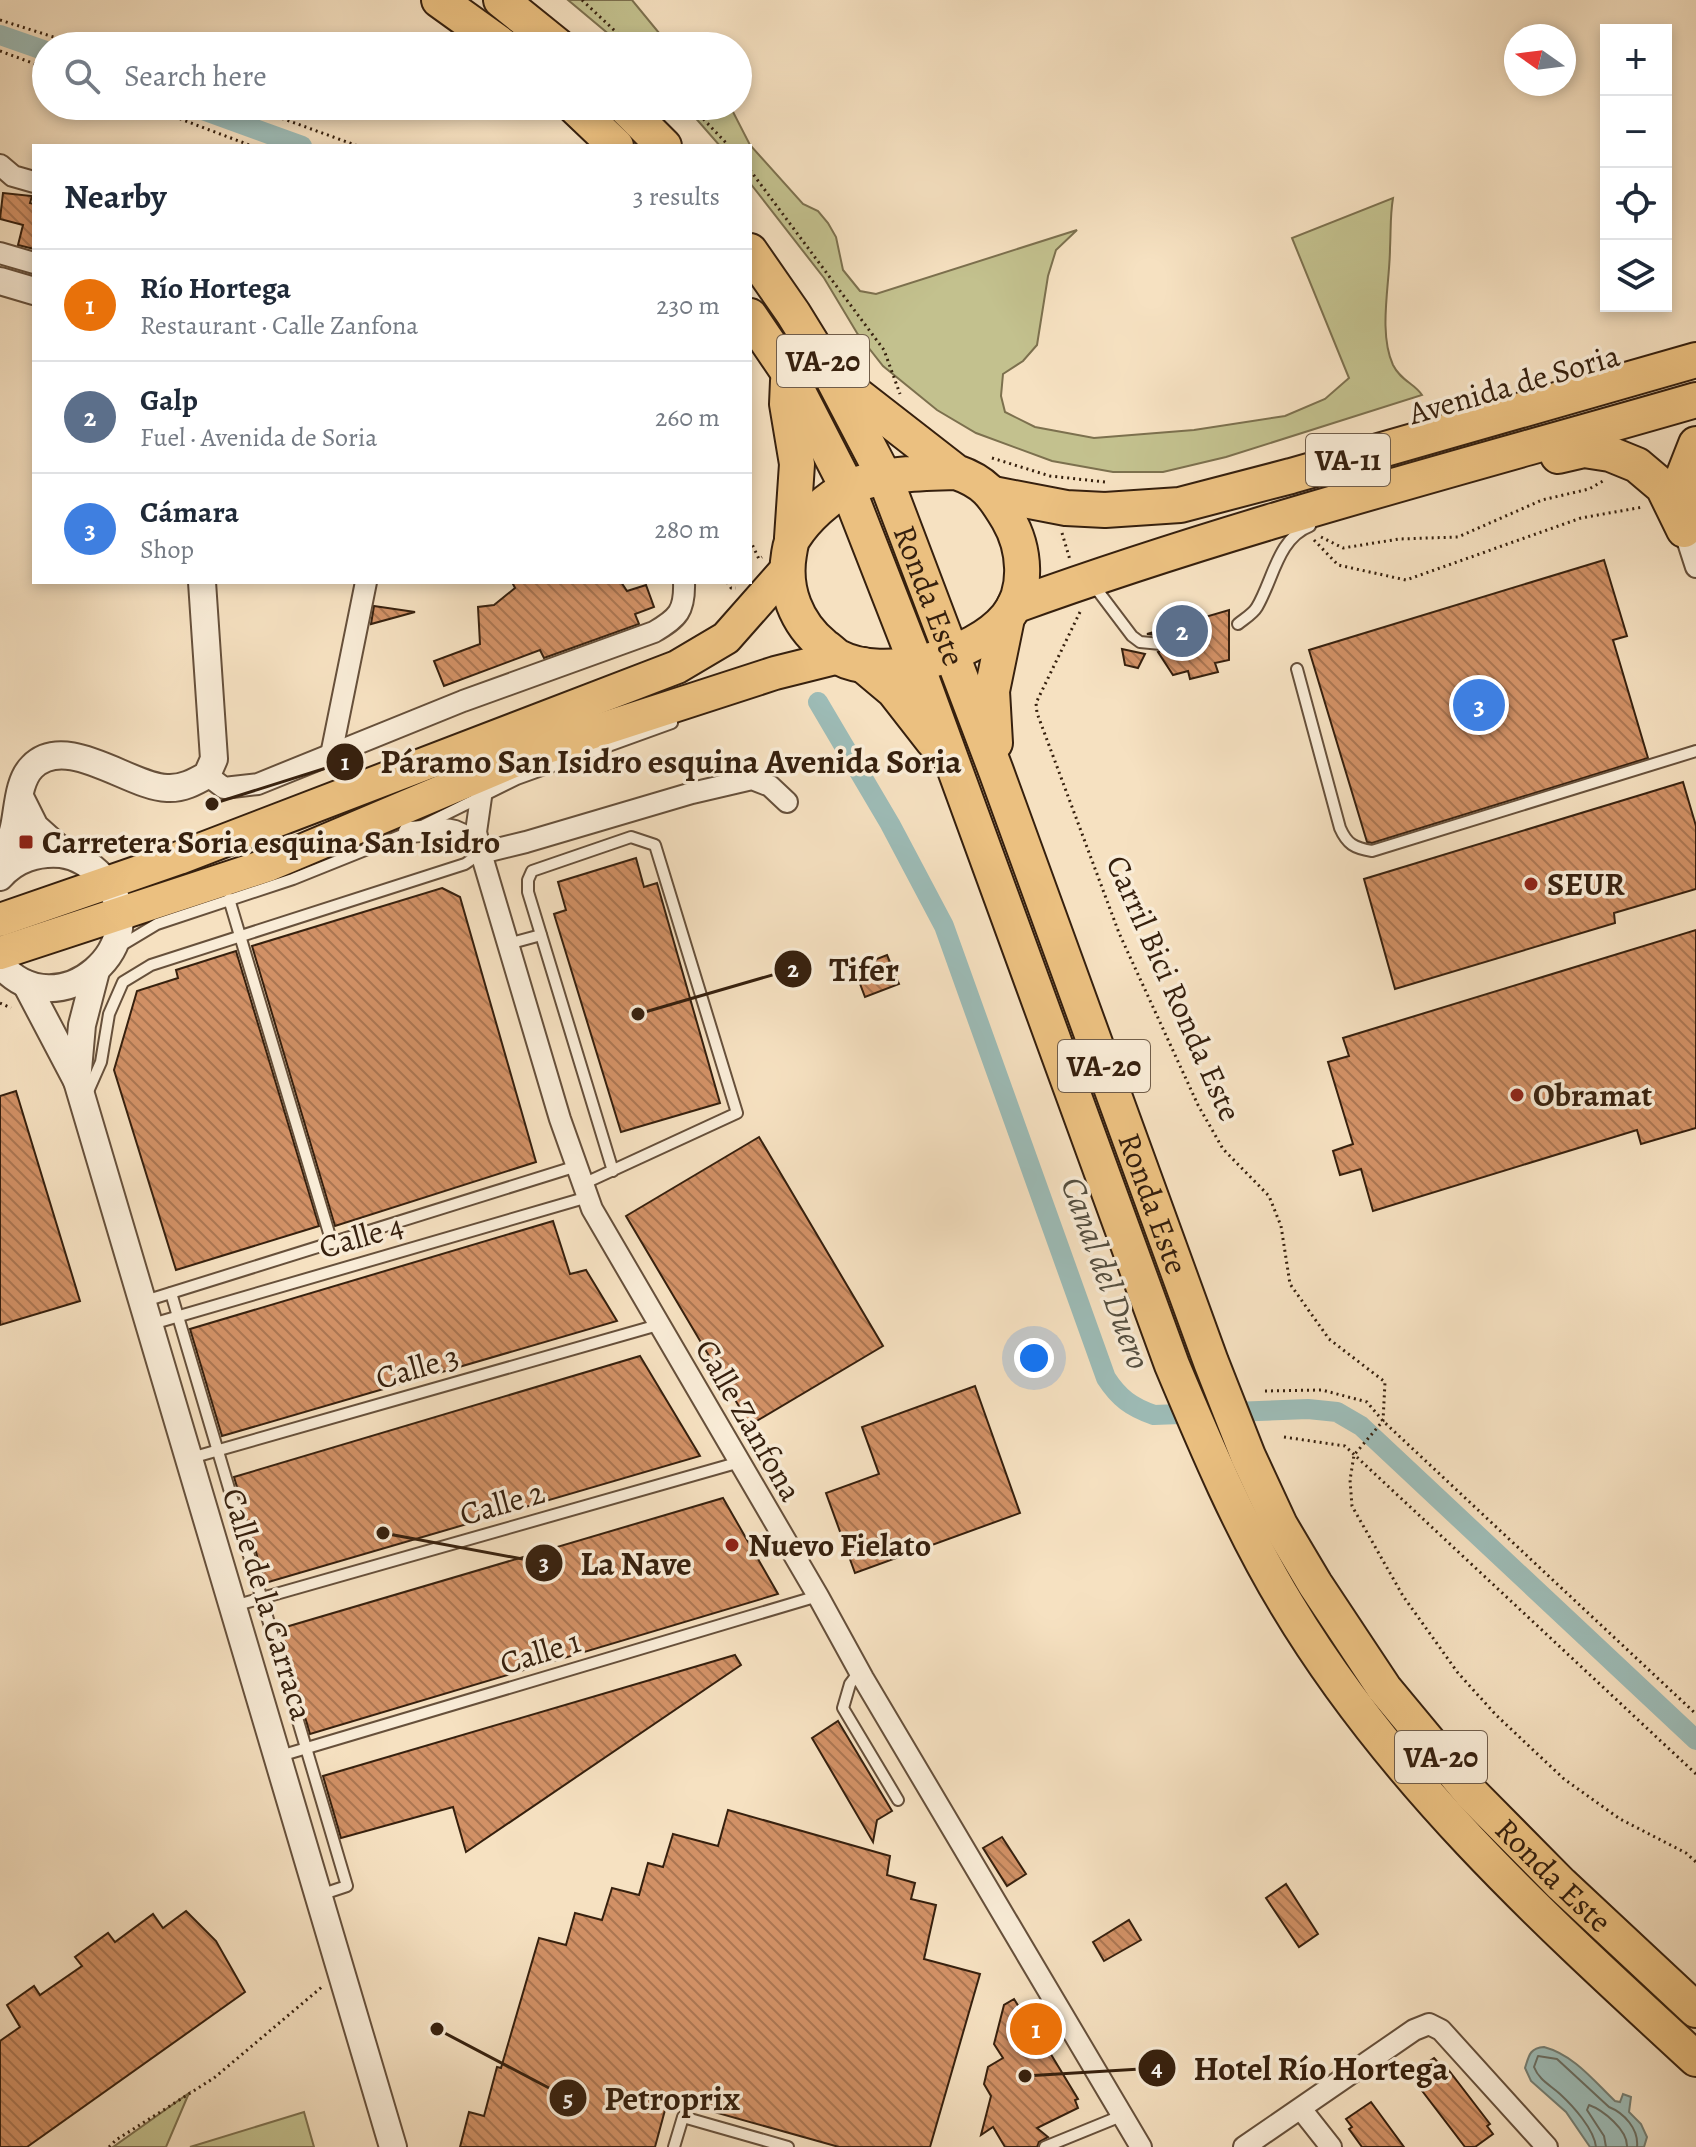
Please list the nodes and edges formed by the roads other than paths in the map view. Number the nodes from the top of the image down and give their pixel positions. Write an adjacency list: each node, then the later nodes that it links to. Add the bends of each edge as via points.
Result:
1 (439, 0): 3 (highway)
2 (501, 0): 4 (highway)
3 (484, 32)
4 (541, 32)
5 (589, 120): 7 (highway)
6 (638, 120): 8 (highway)
7 (614, 144)
8 (662, 144)
9 (0, 165): 10 (street)
10 (32, 181)
11 (0, 253): 13 (street)
12 (752, 254): 19 (highway, Ronda Este / VA-20)
13 (32, 262)
14 (0, 281): 15 (street)
15 (32, 290)
16 (752, 319): 18 (highway, Ronda Este / VA-20)
17 (1696, 360): 22 (highway, Avenida de Soria / VA-11, via 1180,505 1105,510 1056,492)
18 (788, 372): 24 (highway, Ronda Este / VA-20); 29 (highway, via 787,404 797,464)
19 (830, 373): 22 (highway); 23 (highway, Ronda Este / VA-20)
20 (1696, 400): 25 (highway, Avenida de Soria / VA-11)
21 (1696, 444): 27 (highway, via 1683,477)
22 (977, 475): 23 (highway, VA-11); 35 (highway, via 1012,526 1022,552 1022,578)
23 (885, 478): 24 (highway, VA-11); 38 (highway, Ronda Este / VA-20)
24 (848, 489): 29 (highway, VA-11, via 819,508); 40 (highway, Ronda Este / VA-20)
25 (1389, 489): 26 (lane); 27 (highway, via 1584,450 1637,465 1663,487); 34 (highway, Avenida de Soria / VA-11, via 1272,520)
26 (1339, 515)
27 (1679, 518): 30 (street)
28 (1327, 519): 36 (lane, via 1303,528 1281,553 1256,610)
29 (779, 556): 39 (highway, via 801,620 814,637); 58 (main road, via 726,638 677,667)
30 (1696, 567)
31 (202, 584): 49 (street, via 214,759)
32 (366, 584): 46 (street)
33 (684, 584): 46 (street, via 685,602 679,613 654,632)
34 (1084, 588): 35 (highway, Avenida de Soria / VA-11); 37 (lane, via 1140,642)
35 (1010, 612): 38 (highway, VA-11, via 984,638); 47 (highway, via 992,691)
36 (1238, 624)
37 (1161, 644)
38 (951, 655): 40 (highway, VA-11); 47 (highway, Ronda Este / VA-20)
39 (851, 661): 40 (highway, VA-11); 42 (main road); 48 (highway, via 905,704)
40 (916, 663): 48 (highway, Ronda Este / VA-20)
41 (1297, 669): 45 (lane, via 1340,828 1357,849 1372,851)
42 (775, 673): 43 (lane); 60 (main road, via 547,747 277,861)
43 (745, 696)
44 (688, 717): 51 (lane)
45 (1696, 751)
46 (331, 755): 49 (street, via 258,784 224,788)
47 (996, 771): 86 (highway, Ronda Este / VA-20, via 1211,1362 1280,1525 1384,1688 1471,1793)
48 (956, 773): 87 (highway, Ronda Este / VA-20, via 1172,1365 1210,1456 1287,1605 1356,1709 1427,1798)
49 (207, 775): 50 (street, via 163,788 77,756 55,757 31,768)
50 (20, 797): 55 (street, via 35,827); 56 (street)
51 (481, 797): 53 (lane); 54 (street, Calle Zanfona, via 476,832)
52 (787, 802): 54 (street, via 770,786 752,779)
53 (409, 832): 54 (street, via 455,830); 59 (lane)
54 (481, 853): 62 (lane, via 465,864); 64 (street, Calle Zanfona)
55 (65, 854): 57 (street, via 28,857); 58 (street, via 80,859)
56 (0, 868)
57 (0, 877)
58 (108, 884): 60 (street); 61 (main road)
59 (229, 899): 62 (lane); 65 (lane, via 157,924)
60 (119, 914): 65 (street, Calle de la Carraca, via 117,934); 66 (main road)
61 (0, 920)
62 (240, 935): 67 (lane, via 151,965 123,982 109,1014 101,1062); 70 (lane)
63 (541, 935): 64 (lane); 68 (lane); 68 (lane, via 528,892 532,871 631,837 655,845 737,1113)
64 (508, 944): 69 (street, Calle Zanfona)
65 (104, 961): 66 (street, via 82,981 65,987 46,988); 67 (street, Calle de la Carraca, via 82,1025)
66 (7, 970): 67 (street, Calle de la Carraca)
67 (80, 1091): 72 (street, Calle de la Carraca)
68 (613, 1171): 69 (lane)
69 (583, 1182): 70 (lane); 73 (lane, Calle 4); 74 (street, Calle Zanfona)
70 (332, 1243): 71 (lane)
71 (171, 1293): 72 (lane); 73 (lane)
72 (146, 1313): 73 (lane, Calle 4); 76 (street, Calle de la Carraca)
73 (178, 1316): 75 (lane)
74 (658, 1325): 75 (lane, Calle 3); 77 (street, Calle Zanfona)
75 (217, 1451): 76 (lane, Calle 3); 79 (lane)
76 (189, 1459): 80 (street, Calle de la Carraca)
77 (740, 1462): 78 (street, Calle Zanfona); 79 (lane, Calle 2)
78 (818, 1596): 81 (street, Calle Zanfona); 82 (lane, Calle 1)
79 (263, 1598): 80 (lane, Calle 2); 82 (lane)
80 (233, 1607): 83 (street, Calle de la Carraca)
81 (859, 1672): 84 (lane, via 843,1708); 91 (street, Calle Zanfona)
82 (307, 1749): 83 (lane, Calle 1); 85 (lane, via 347,1886)
83 (278, 1757): 85 (street, Calle de la Carraca)
84 (898, 1800)
85 (318, 1895): 92 (street, Calle de la Carraca)
86 (1696, 2010)
87 (1652, 2018): 88 (highway, Ronda Este / VA-20); 89 (highway, via 1657,2042)
88 (1696, 2059)
89 (1696, 2080)
90 (1301, 2109): 97 (street); 98 (street); 99 (street, via 1429,2024 1441,2030)
91 (1121, 2116): 95 (lane); 96 (street, Calle Zanfona)
92 (393, 2147)
93 (674, 2147): 94 (lane, via 683,2117)
94 (788, 2147)
95 (1045, 2147)
96 (1141, 2147)
97 (1244, 2147)
98 (1331, 2147)
99 (1547, 2147)

